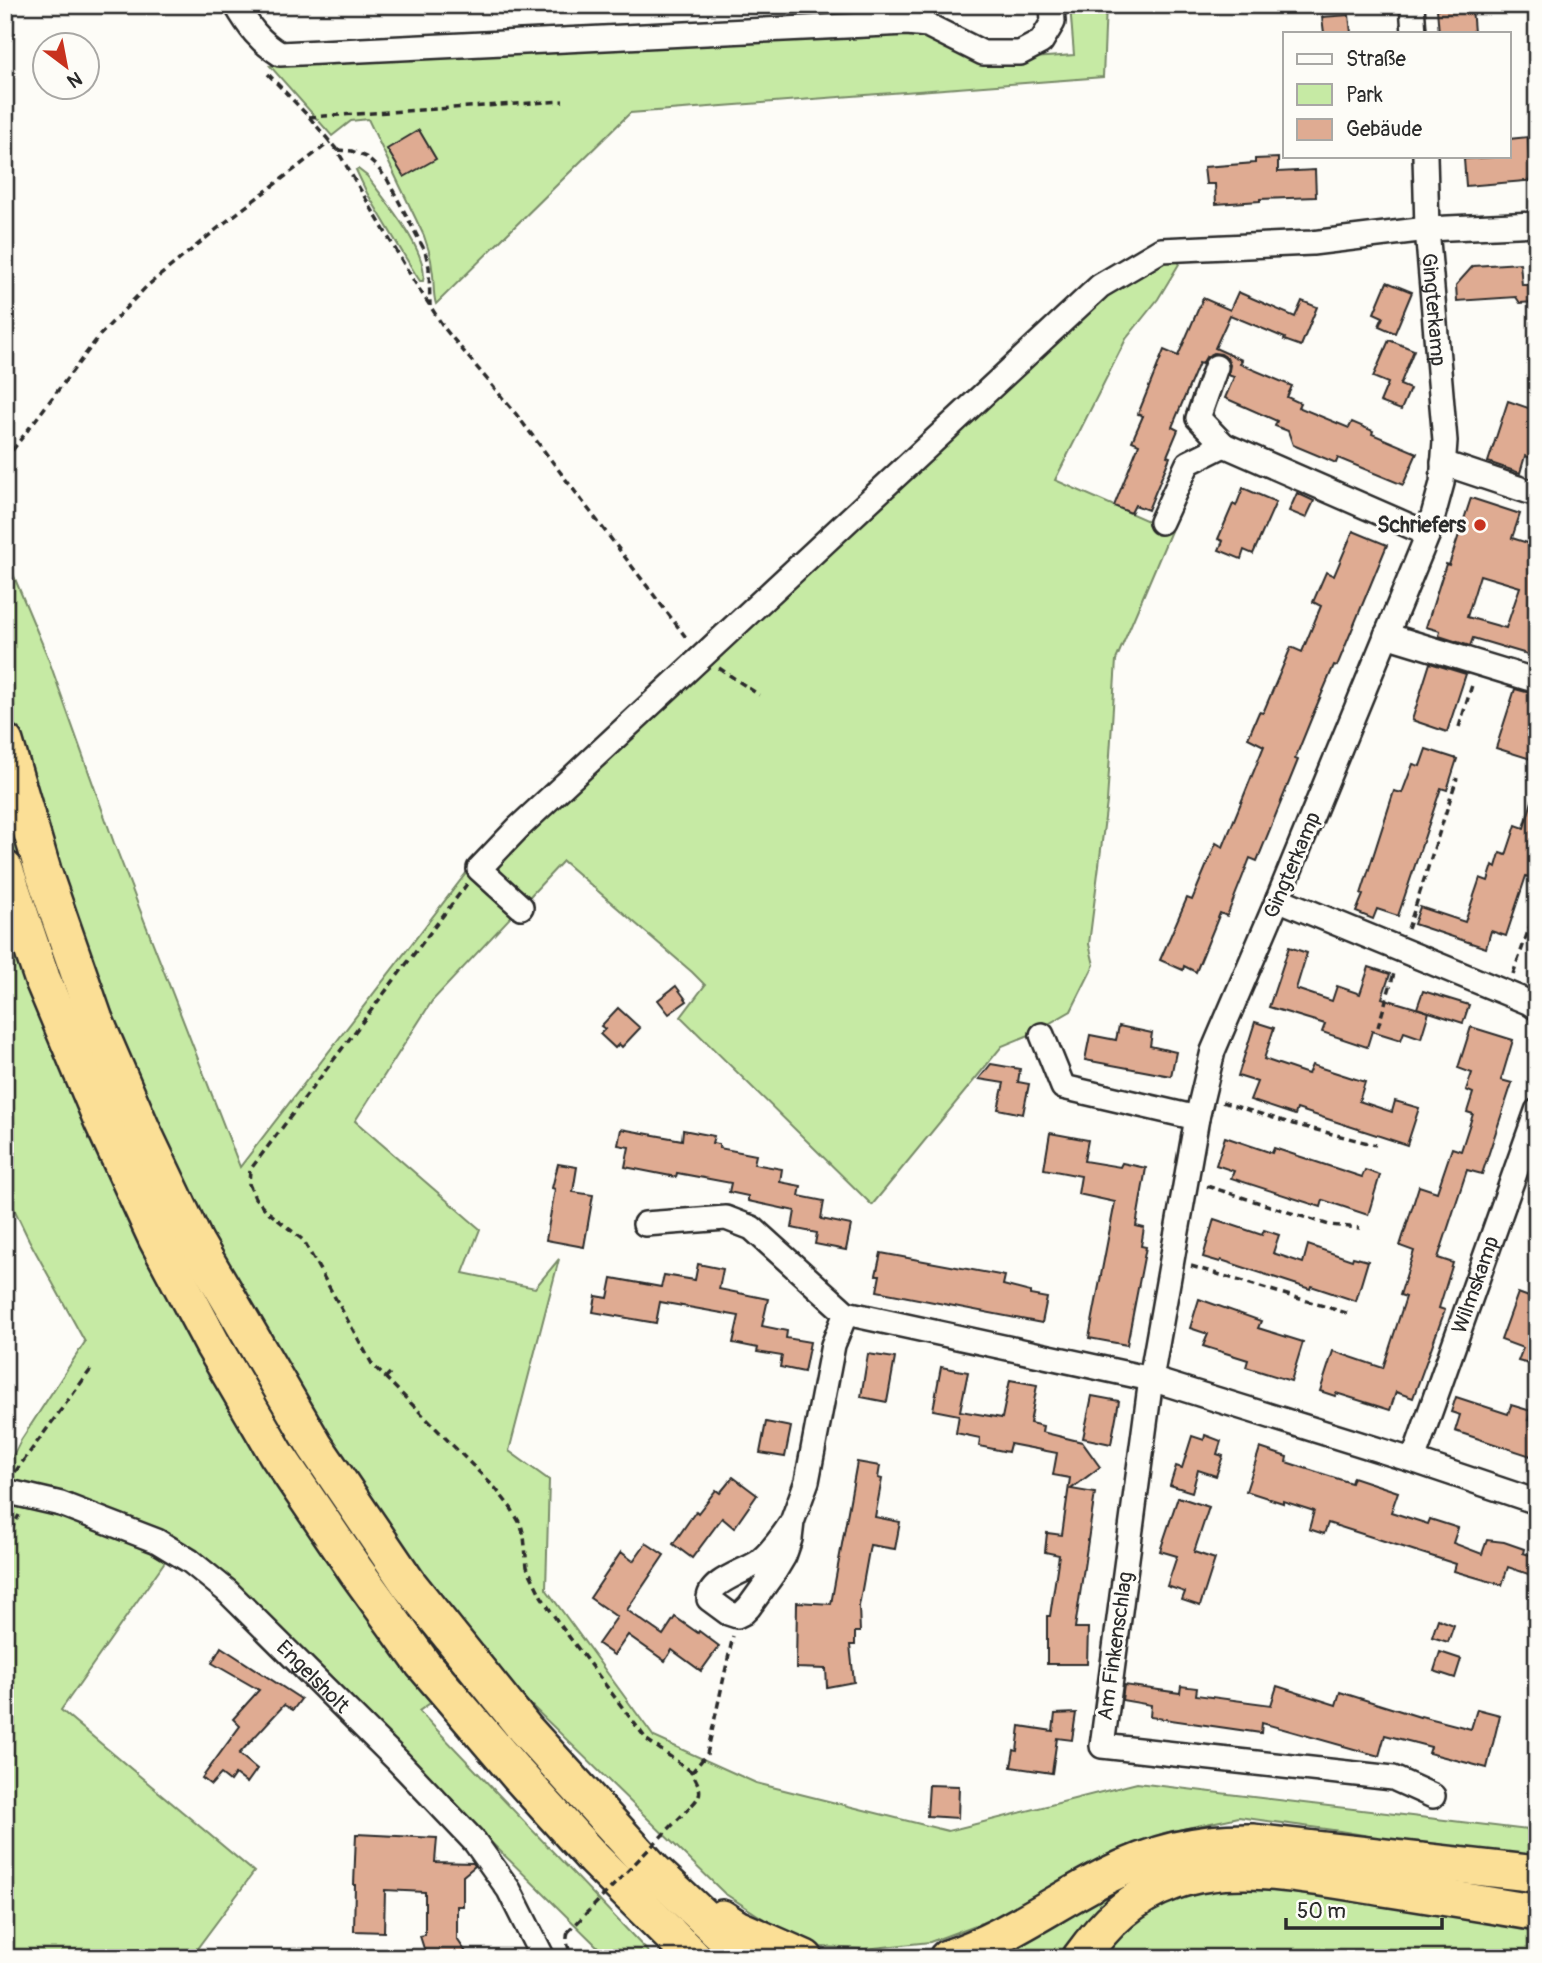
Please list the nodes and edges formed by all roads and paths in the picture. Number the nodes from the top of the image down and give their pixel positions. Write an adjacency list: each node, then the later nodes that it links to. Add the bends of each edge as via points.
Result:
1 (236, 5): 2 (street, via 263,44 280,54 907,23 927,25 983,52 1020,53 1041,42 1053,22)
2 (1052, 5)
3 (1412, 5): 4 (street)
4 (1414, 32)
5 (263, 69): 7 (path)
6 (563, 102): 7 (path)
7 (309, 117): 8 (path)
8 (330, 142): 9 (path); 16 (path, via 147,286 100,335)
9 (337, 150): 13 (path); 13 (path, via 366,157 387,179 425,251)
10 (1425, 158): 12 (street, Gingterkamp)
11 (1537, 224): 12 (street)
12 (1427, 229): 17 (street, Gingterkamp); 22 (street, via 1312,243 1161,250 1100,286)
13 (430, 306): 22 (path)
14 (1216, 368): 15 (street, via 1198,418)
15 (1224, 445): 19 (street, via 1188,463); 20 (street)
16 (5, 460)
17 (1443, 463): 18 (street, via 1536,494); 20 (street, Gingterkamp)
18 (1537, 490)
19 (1161, 522)
20 (1428, 534): 21 (street, Gingterkamp)
21 (1386, 635): 23 (street); 31 (street, Gingterkamp)
22 (703, 656): 25 (path); 30 (street)
23 (1480, 663): 24 (street); 26 (path)
24 (1537, 681)
25 (759, 695)
26 (1459, 727)
27 (5, 742): 61 (highway, via 43,871 95,1020 208,1265 315,1446 408,1584 525,1729)
28 (1457, 778): 34 (path)
29 (5, 869): 64 (highway, via 42,978 118,1157 207,1335 276,1453 423,1664 594,1859)
30 (478, 869): 33 (street); 50 (path, via 250,1170 255,1198 303,1240 363,1350)
31 (1278, 899): 34 (street); 39 (street, Gingterkamp, via 1213,1051)
32 (1537, 906): 35 (path)
33 (521, 907)
34 (1401, 949): 35 (street); 37 (path)
35 (1507, 993): 36 (street)
36 (1537, 1008)
37 (1378, 1027)
38 (1041, 1035): 39 (street, via 1063,1087)
39 (1200, 1107): 41 (path); 42 (street, Gingterkamp)
40 (1537, 1111): 52 (street, Wilmskamp)
41 (1376, 1145)
42 (1186, 1179): 44 (path, via 1329,1225); 45 (street, Gingterkamp)
43 (645, 1224): 46 (street, via 726,1218 752,1228)
44 (1360, 1228)
45 (1172, 1260): 47 (path); 51 (street, Gingterkamp)
46 (846, 1314): 51 (street); 56 (street, via 833,1345 807,1481)
47 (1350, 1314)
48 (92, 1368): 53 (path)
49 (392, 1371): 50 (path)
50 (385, 1378): 59 (path, via 504,1498 521,1525 527,1567 558,1622 647,1740)
51 (1151, 1379): 52 (street); 60 (street, Am Finkenschlag, via 1102,1746 1394,1778)
52 (1413, 1460): 55 (street)
53 (8, 1486): 54 (street, Engelsholt)
54 (28, 1496): 57 (path); 65 (street, Engelsholt, via 157,1541 227,1591 475,1842 509,1890)
55 (1537, 1502)
56 (792, 1522): 58 (street, via 780,1563 749,1607); 58 (street, via 759,1561 711,1589 709,1599)
57 (5, 1541)
58 (737, 1616): 59 (path, via 707,1754)
59 (692, 1772): 66 (path, bridge, via 698,1799 568,1932)
60 (1433, 1796)
61 (653, 1870): 67 (highway); 68 (highway, via 737,1928)
62 (1529, 1874): 69 (highway, via 1219,1841 1142,1860)
63 (1537, 1913): 70 (highway, via 1297,1874 1228,1871 1174,1881 1135,1901 1108,1922)
64 (687, 1953)
65 (543, 1958)
66 (572, 1958)
67 (747, 1958)
68 (805, 1958)
69 (947, 1958)
70 (1080, 1958)

